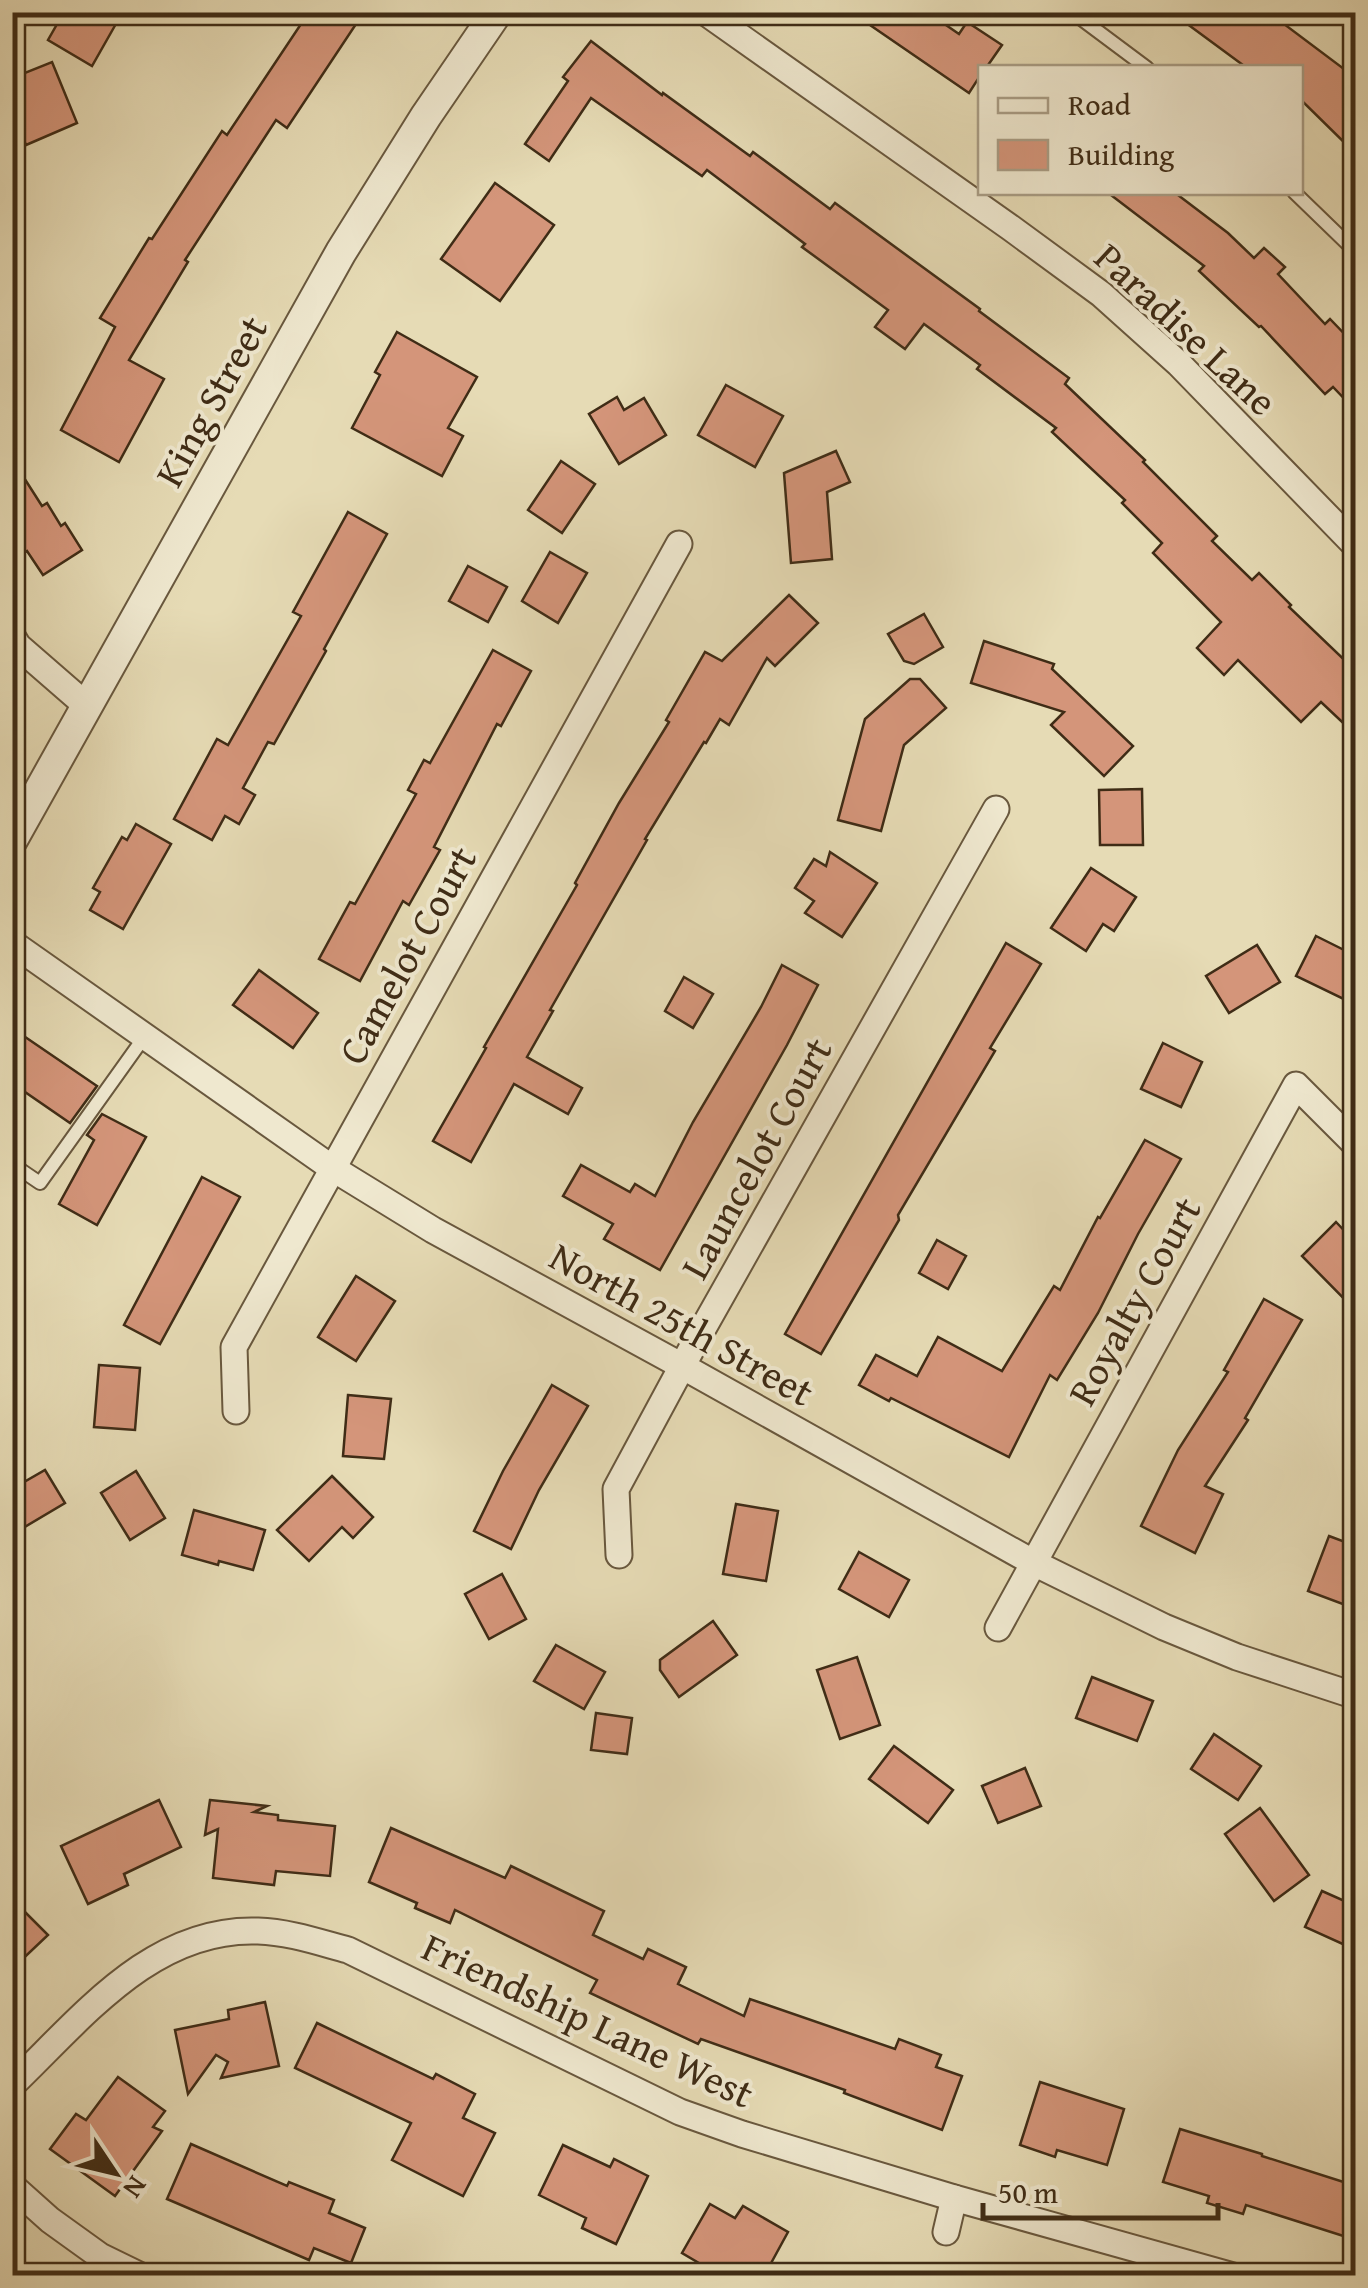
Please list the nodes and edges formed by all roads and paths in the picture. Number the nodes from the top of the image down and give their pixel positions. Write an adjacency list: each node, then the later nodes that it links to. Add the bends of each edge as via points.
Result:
1 (497, 12): 10 (street, King Street, via 341,252)
2 (705, 12): 8 (street, Paradise Lane, via 1100,294 1179,364)
3 (1072, 12): 4 (lane)
4 (1143, 65)
5 (1297, 195): 6 (lane)
6 (1356, 252)
7 (679, 544): 17 (street, Camelot Court)
8 (1356, 546)
9 (14, 646): 10 (street)
10 (87, 706): 12 (street, King Street)
11 (996, 809): 18 (street, Launcelot Court)
12 (12, 840)
13 (12, 943): 14 (street, North 25th Street)
14 (145, 1036): 16 (lane, via 40,1182); 17 (street, North 25th Street)
15 (1356, 1145): 21 (street, Royalty Court, via 1296,1085)
16 (12, 1164)
17 (332, 1168): 18 (street, North 25th Street); 19 (street, Camelot Court, via 234,1347)
18 (682, 1366): 20 (street, Launcelot Court, via 616,1488); 21 (street, North 25th Street)
19 (236, 1411)
20 (619, 1554)
21 (1034, 1563): 22 (street, Royalty Court); 23 (street, North 25th Street, via 1164,1628)
22 (998, 1628)
23 (1356, 1696)
24 (12, 2085): 26 (street, Friendship Lane West, via 156,1956 220,1933 284,1934 348,1950 680,2112)
25 (12, 2186): 28 (street, via 100,2256)
26 (954, 2198): 27 (street); 29 (street, Friendship Lane West)
27 (946, 2232)
28 (141, 2276)
29 (1233, 2276)

